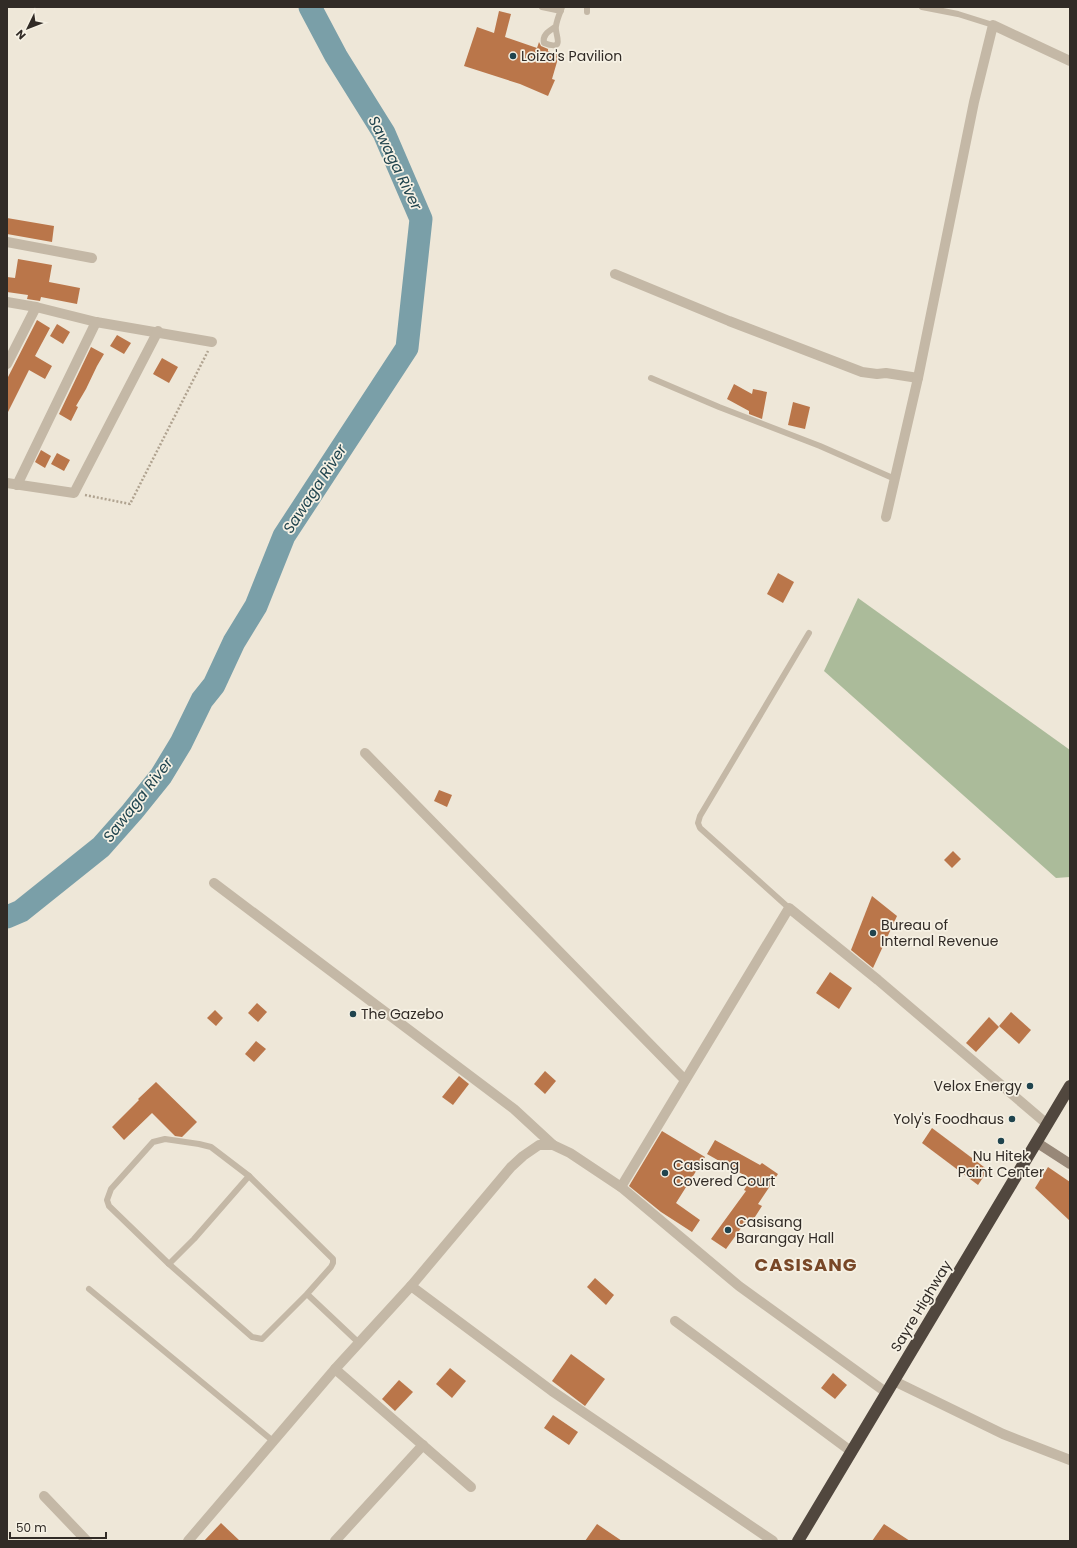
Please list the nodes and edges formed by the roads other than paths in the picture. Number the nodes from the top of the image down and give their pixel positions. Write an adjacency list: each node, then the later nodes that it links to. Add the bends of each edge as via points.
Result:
1 (542, 7): 3 (lane)
2 (922, 7): 4 (lane, via 958,14)
3 (561, 9): 5 (lane)
4 (993, 26): 6 (street); 17 (street, via 974,102)
5 (555, 27)
6 (1070, 61)
7 (7, 242): 8 (street)
8 (92, 258)
9 (616, 274): 17 (street, via 862,372)
10 (7, 302): 11 (street)
11 (36, 307): 12 (street); 15 (street)
12 (96, 322): 13 (street); 19 (street)
13 (158, 332): 14 (street); 19 (street, via 74,493)
14 (212, 342)
15 (7, 364)
16 (651, 378): 18 (lane)
17 (918, 378): 18 (street)
18 (895, 479): 20 (street)
19 (12, 484)
20 (886, 517)
21 (809, 633): 24 (lane, via 698,823 700,828)
22 (365, 753): 25 (street)
23 (214, 883): 29 (street, via 514,1109)
24 (789, 908): 25 (street); 27 (street)
25 (685, 1080): 32 (street)
26 (1070, 1086): 27 (highway, Sayre Highway)
27 (1047, 1124): 28 (highway, Sayre Highway)
28 (1036, 1142): 30 (street); 40 (highway, Sayre Highway)
29 (553, 1145): 32 (street, via 570,1153); 34 (street, via 539,1145 511,1167)
30 (1070, 1164)
31 (249, 1176): 33 (lane); 33 (lane, via 211,1147 165,1139 153,1142 111,1189 107,1200 109,1206); 36 (lane, via 333,1259 331,1267)
32 (621, 1187): 41 (street, via 739,1286)
33 (169, 1264): 36 (lane, via 257,1339 262,1339)
34 (411, 1286): 38 (street); 51 (street, via 552,1391)
35 (89, 1289): 42 (lane)
36 (307, 1294): 38 (lane)
37 (675, 1321): 44 (street)
38 (360, 1343): 39 (street)
39 (335, 1369): 42 (street); 43 (street)
40 (894, 1381): 41 (highway, Sayre Highway); 45 (street, via 1003,1434)
41 (887, 1393): 44 (highway, Sayre Highway)
42 (273, 1441): 49 (street)
43 (422, 1444): 46 (street); 50 (street)
44 (852, 1452): 52 (highway, Sayre Highway)
45 (1070, 1460)
46 (472, 1487)
47 (44, 1496): 48 (street)
48 (87, 1541)
49 (188, 1541)
50 (335, 1541)
51 (773, 1541)
52 (798, 1541)

